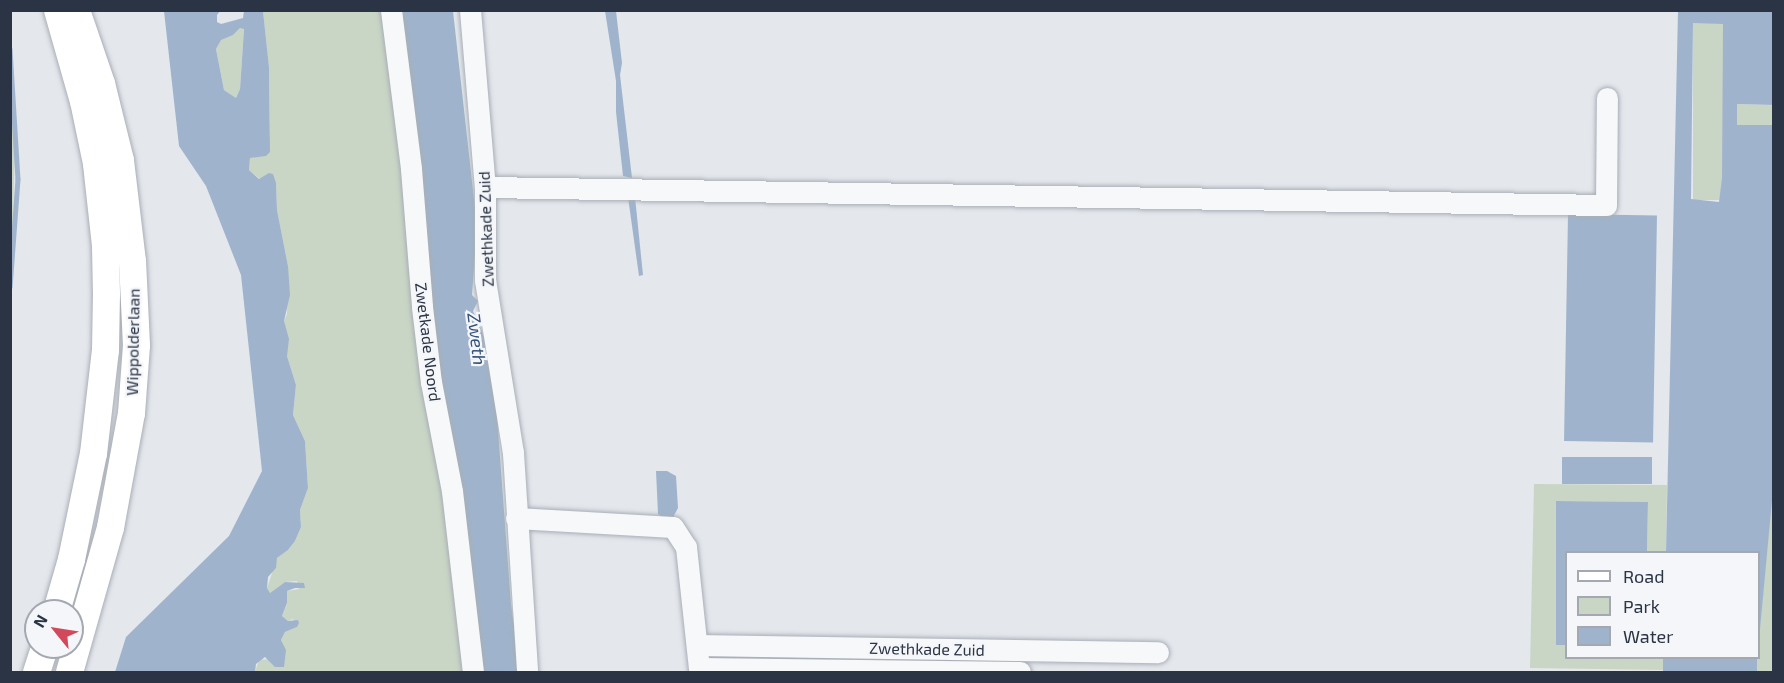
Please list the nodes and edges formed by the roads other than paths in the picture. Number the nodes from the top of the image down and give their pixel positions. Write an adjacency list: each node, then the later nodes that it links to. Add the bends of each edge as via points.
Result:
1 (57, 10): 8 (main road, Wippolderlaan, via 96,163 106,294 103,374 93,453)
2 (76, 10): 11 (main road, Wippolderlaan, via 101,83 120,160 132,261 136,345 131,413 110,527)
3 (391, 10): 12 (street, Zwetkade Noord, via 431,382 452,491)
4 (470, 10): 6 (street, Zwethkade Zuid)
5 (1607, 98): 6 (street, via 1606,205)
6 (485, 187): 7 (street, Zwethkade Zuid, via 485,280 513,453)
7 (516, 518): 9 (street, Zwethkade Zuid, via 673,527 686,547); 13 (street, Zwethkade Zuid)
8 (59, 599)
9 (697, 645): 10 (street, Zwethkade Zuid); 14 (street, Zwethkade Zuid, via 699,668)
10 (1158, 652)
11 (69, 672)
12 (473, 672)
13 (527, 672)
14 (1020, 672)

